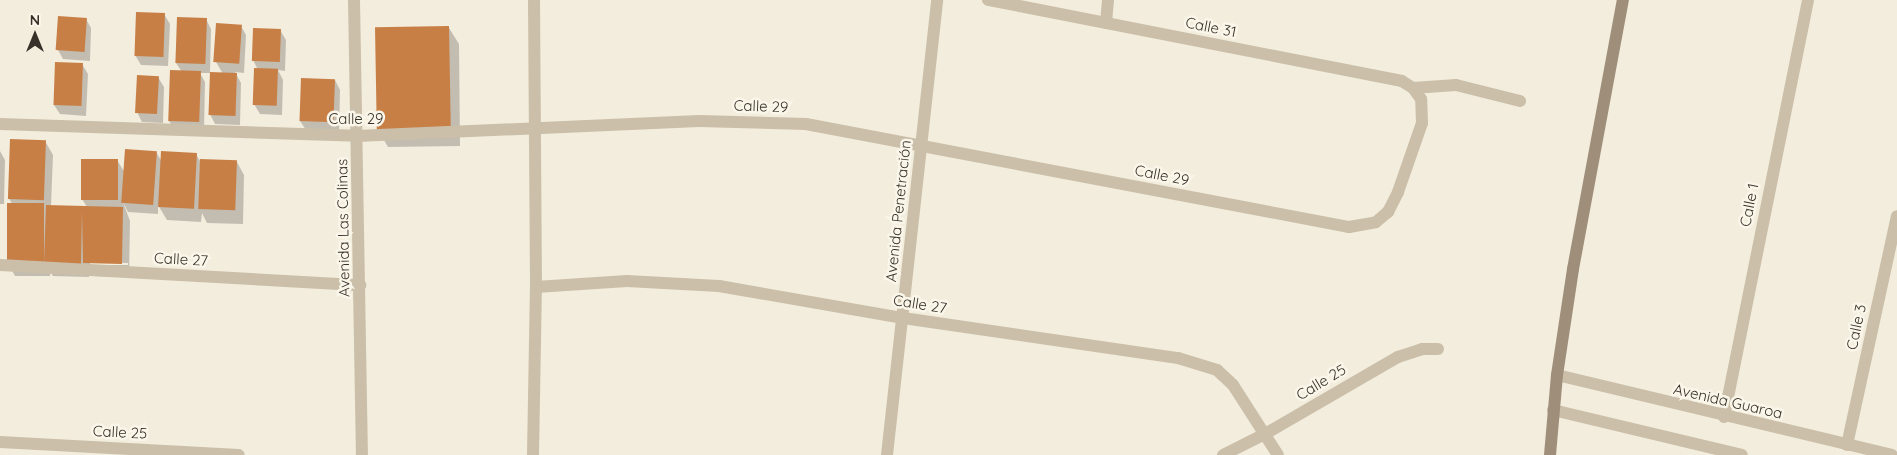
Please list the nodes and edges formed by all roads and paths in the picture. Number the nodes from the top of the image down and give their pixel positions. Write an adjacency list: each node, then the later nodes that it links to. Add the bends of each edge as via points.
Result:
1 (348, 0): 2 (street)
2 (354, 0): 14 (street, Avenida Las Colinas)
3 (534, 0): 13 (street)
4 (938, 0): 15 (street, Avenida Penetración)
5 (988, 0): 9 (street, Calle 31)
6 (1108, 0): 9 (street)
7 (1623, 0): 22 (main road, via 1591,165)
8 (1808, 0): 24 (street, Calle 1)
9 (1106, 23): 10 (street, Calle 31, via 1402,81)
10 (1413, 88): 11 (street, via 1456,85); 15 (street, Calle 29, via 1421,99 1422,122 1398,192 1388,212 1376,222 1362,227 1339,226)
11 (1520, 101)
12 (0, 124): 14 (street, Calle 29)
13 (536, 130): 14 (street, Calle 29); 15 (street, Calle 29, via 699,121 806,124); 19 (street)
14 (357, 136): 18 (street, Avenida Las Colinas)
15 (921, 146): 20 (street, Avenida Penetración)
16 (1897, 216): 27 (street, Calle 3)
17 (0, 264): 18 (street, Calle 27)
18 (360, 285): 29 (street, Avenida Las Colinas)
19 (536, 287): 20 (street, Calle 27, via 627,281 719,286); 30 (street)
20 (903, 318): 25 (street, Calle 27, via 1198,364 1217,370 1233,385); 31 (street, Avenida Penetración)
21 (1438, 349): 25 (street, Calle 25, via 1422,349 1398,357)
22 (1557, 375): 23 (main road); 24 (street, Avenida Guaroa)
23 (1553, 410): 34 (main road); 35 (street)
24 (1724, 417): 27 (street, Avenida Guaroa)
25 (1265, 434): 32 (street, Calle 25); 33 (street, Calle 27)
26 (0, 442): 28 (street, Calle 25)
27 (1847, 445): 36 (street, Avenida Guaroa)
28 (239, 455)
29 (362, 455)
30 (533, 455)
31 (887, 455)
32 (1223, 455)
33 (1278, 455)
34 (1550, 455)
35 (1742, 455)
36 (1892, 455)

